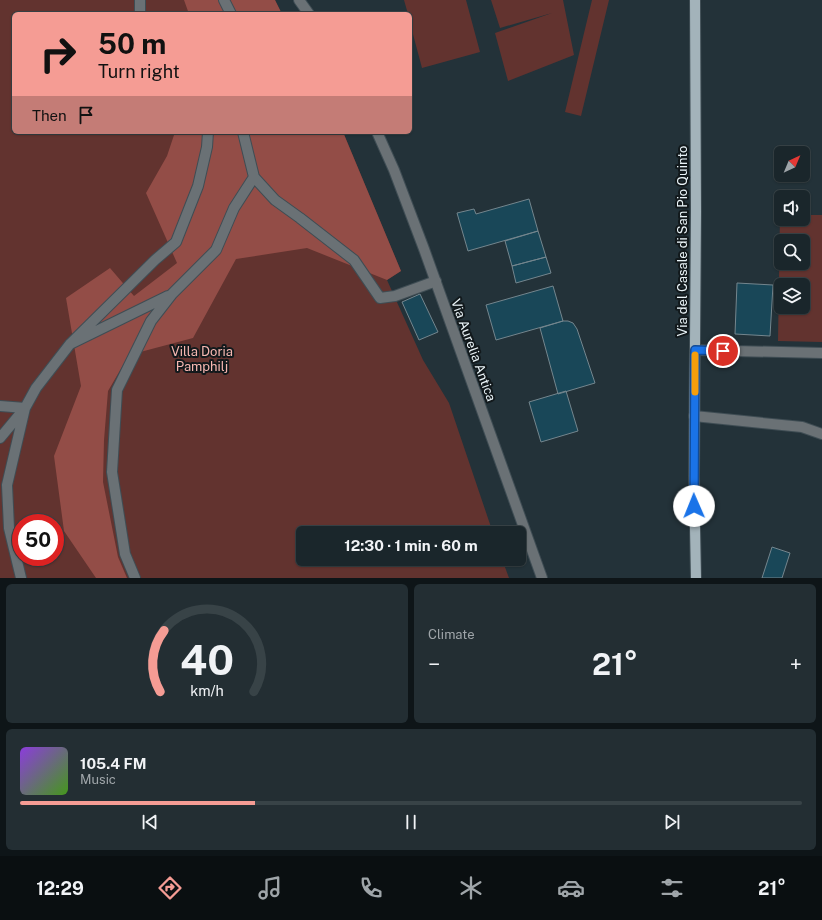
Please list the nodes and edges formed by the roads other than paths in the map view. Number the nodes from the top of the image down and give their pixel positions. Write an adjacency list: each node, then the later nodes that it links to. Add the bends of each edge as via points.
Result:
1 (140, 0): 5 (street)
2 (224, 0): 6 (street)
3 (299, 0): 7 (street)
4 (695, 0): 15 (main road, Via del Casale di San Pio Quinto)
5 (140, 12)
6 (230, 12)
7 (307, 12)
8 (208, 134): 14 (street, via 198,186 176,242)
9 (243, 134): 11 (street)
10 (378, 134): 12 (street, Via Aurelia Antica)
11 (254, 177): 12 (street, via 275,200 354,260 380,298 395,296); 13 (street, via 234,208 216,250)
12 (436, 281): 24 (street, Via Aurelia Antica)
13 (172, 294): 14 (street); 23 (street, via 151,321 118,390 112,472 125,554)
14 (70, 344): 18 (street, via 36,388)
15 (695, 350): 16 (street); 19 (main road, Via del Casale di San Pio Quinto)
16 (822, 353)
17 (0, 406): 18 (street)
18 (25, 408): 21 (street); 22 (street, via 7,485 9,528)
19 (694, 416): 20 (street, via 802,427); 25 (main road, Via del Casale di San Pio Quinto)
20 (822, 434)
21 (0, 438)
22 (21, 578)
23 (135, 578)
24 (542, 578)
25 (696, 578)

